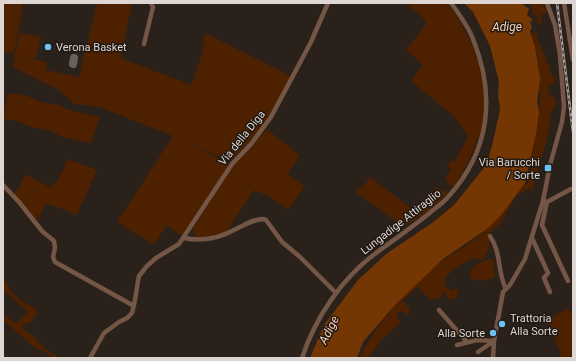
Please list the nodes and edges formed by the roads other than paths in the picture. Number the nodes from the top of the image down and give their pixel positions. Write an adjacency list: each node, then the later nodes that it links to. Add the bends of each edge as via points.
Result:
1 (152, 3): 6 (street)
2 (328, 3): 12 (street, Via della Diga, via 278,107 262,131 223,177)
3 (451, 3): 17 (street, Lungadige Attiraglio, via 472,38 487,94 486,120 472,166 447,198 374,254)
4 (547, 3): 10 (street, via 558,37 564,107 550,165)
5 (564, 3): 7 (street)
6 (144, 44)
7 (573, 60)
8 (3, 185): 18 (street, via 42,231 54,241 55,262)
9 (571, 189): 10 (street)
10 (545, 202): 13 (street); 14 (street, via 542,225)
11 (490, 236): 15 (street, via 497,249)
12 (184, 238): 17 (street, via 209,239 250,221 264,219 282,242); 18 (street, Via della Diga, via 147,266 140,276)
13 (532, 238): 15 (street, via 525,259); 16 (street, via 548,273 544,278)
14 (568, 281)
15 (506, 289): 20 (street, via 503,292)
16 (550, 292)
17 (336, 293): 25 (street, Lungadige Attiraglio, via 309,338)
18 (134, 306): 24 (street, Via della Diga, via 127,318 104,333)
19 (439, 310): 21 (street)
20 (494, 341): 21 (street); 23 (street); 26 (street)
21 (467, 342): 22 (street)
22 (457, 345)
23 (478, 352)
24 (90, 358)
25 (302, 358)
26 (493, 358)

